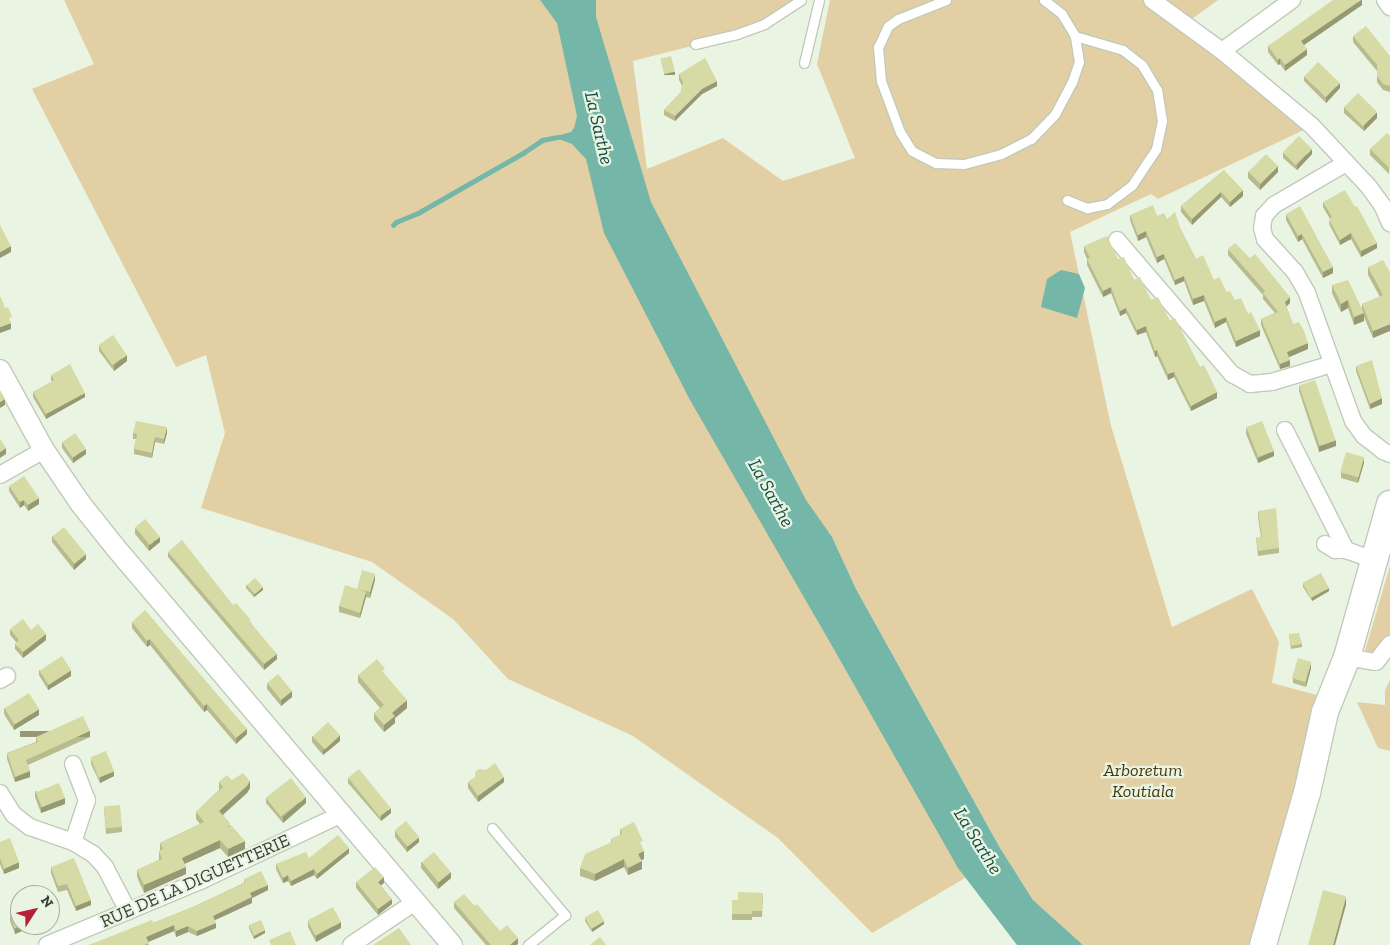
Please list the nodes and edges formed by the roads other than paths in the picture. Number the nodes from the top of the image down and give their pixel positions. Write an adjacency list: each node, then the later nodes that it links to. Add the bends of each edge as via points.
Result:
1 (801, 0): 10 (lane, via 764,24)
2 (819, 0): 12 (lane)
3 (946, 0): 9 (lane, via 898,19 888,26 878,47 881,81 900,132 912,151 936,163 964,164 1001,154 1031,139 1055,114 1072,82 1079,62)
4 (1044, 0): 9 (lane, via 1062,14)
5 (1152, 0): 11 (street)
6 (1292, 0): 11 (street)
7 (1385, 0): 8 (street)
8 (1390, 7)
9 (1075, 36): 14 (lane, via 1123,50 1142,65 1157,90 1162,121 1156,149 1132,185 1107,204 1087,208)
10 (696, 44)
11 (1222, 51): 13 (street, via 1312,126)
12 (804, 63)
13 (1346, 163): 15 (street); 18 (street, via 1274,205 1264,216 1262,228 1264,238 1295,272 1307,293)
14 (1067, 200)
15 (1386, 210): 16 (street)
16 (1390, 223)
17 (1117, 240): 18 (street, via 1232,374 1250,384 1272,382)
18 (1332, 364): 22 (street, via 1353,421 1364,436)
19 (0, 370): 21 (street)
20 (1285, 430): 26 (street)
21 (44, 450): 23 (street); 32 (street, via 115,547)
22 (1390, 454)
23 (0, 476)
24 (1390, 504): 27 (main road)
25 (1325, 544): 26 (street, via 1335,550)
26 (1346, 550): 27 (street)
27 (1374, 560): 29 (main road)
28 (1390, 644): 29 (street, via 1376,662)
29 (1347, 657): 41 (main road, via 1325,712 1307,793)
30 (73, 764): 34 (street, via 86,800)
31 (0, 793): 34 (street, via 14,815 30,827)
32 (342, 814): 35 (street); 36 (street, RUE DE LA DIGUETTERIE)
33 (492, 828): 40 (lane, via 565,915)
34 (73, 842): 36 (street, via 105,866)
35 (415, 902): 38 (street); 39 (street)
36 (128, 911): 37 (street, RUE DE LA DIGUETTERIE)
37 (47, 945)
38 (351, 945)
39 (452, 945)
40 (528, 945)
41 (1263, 945)

